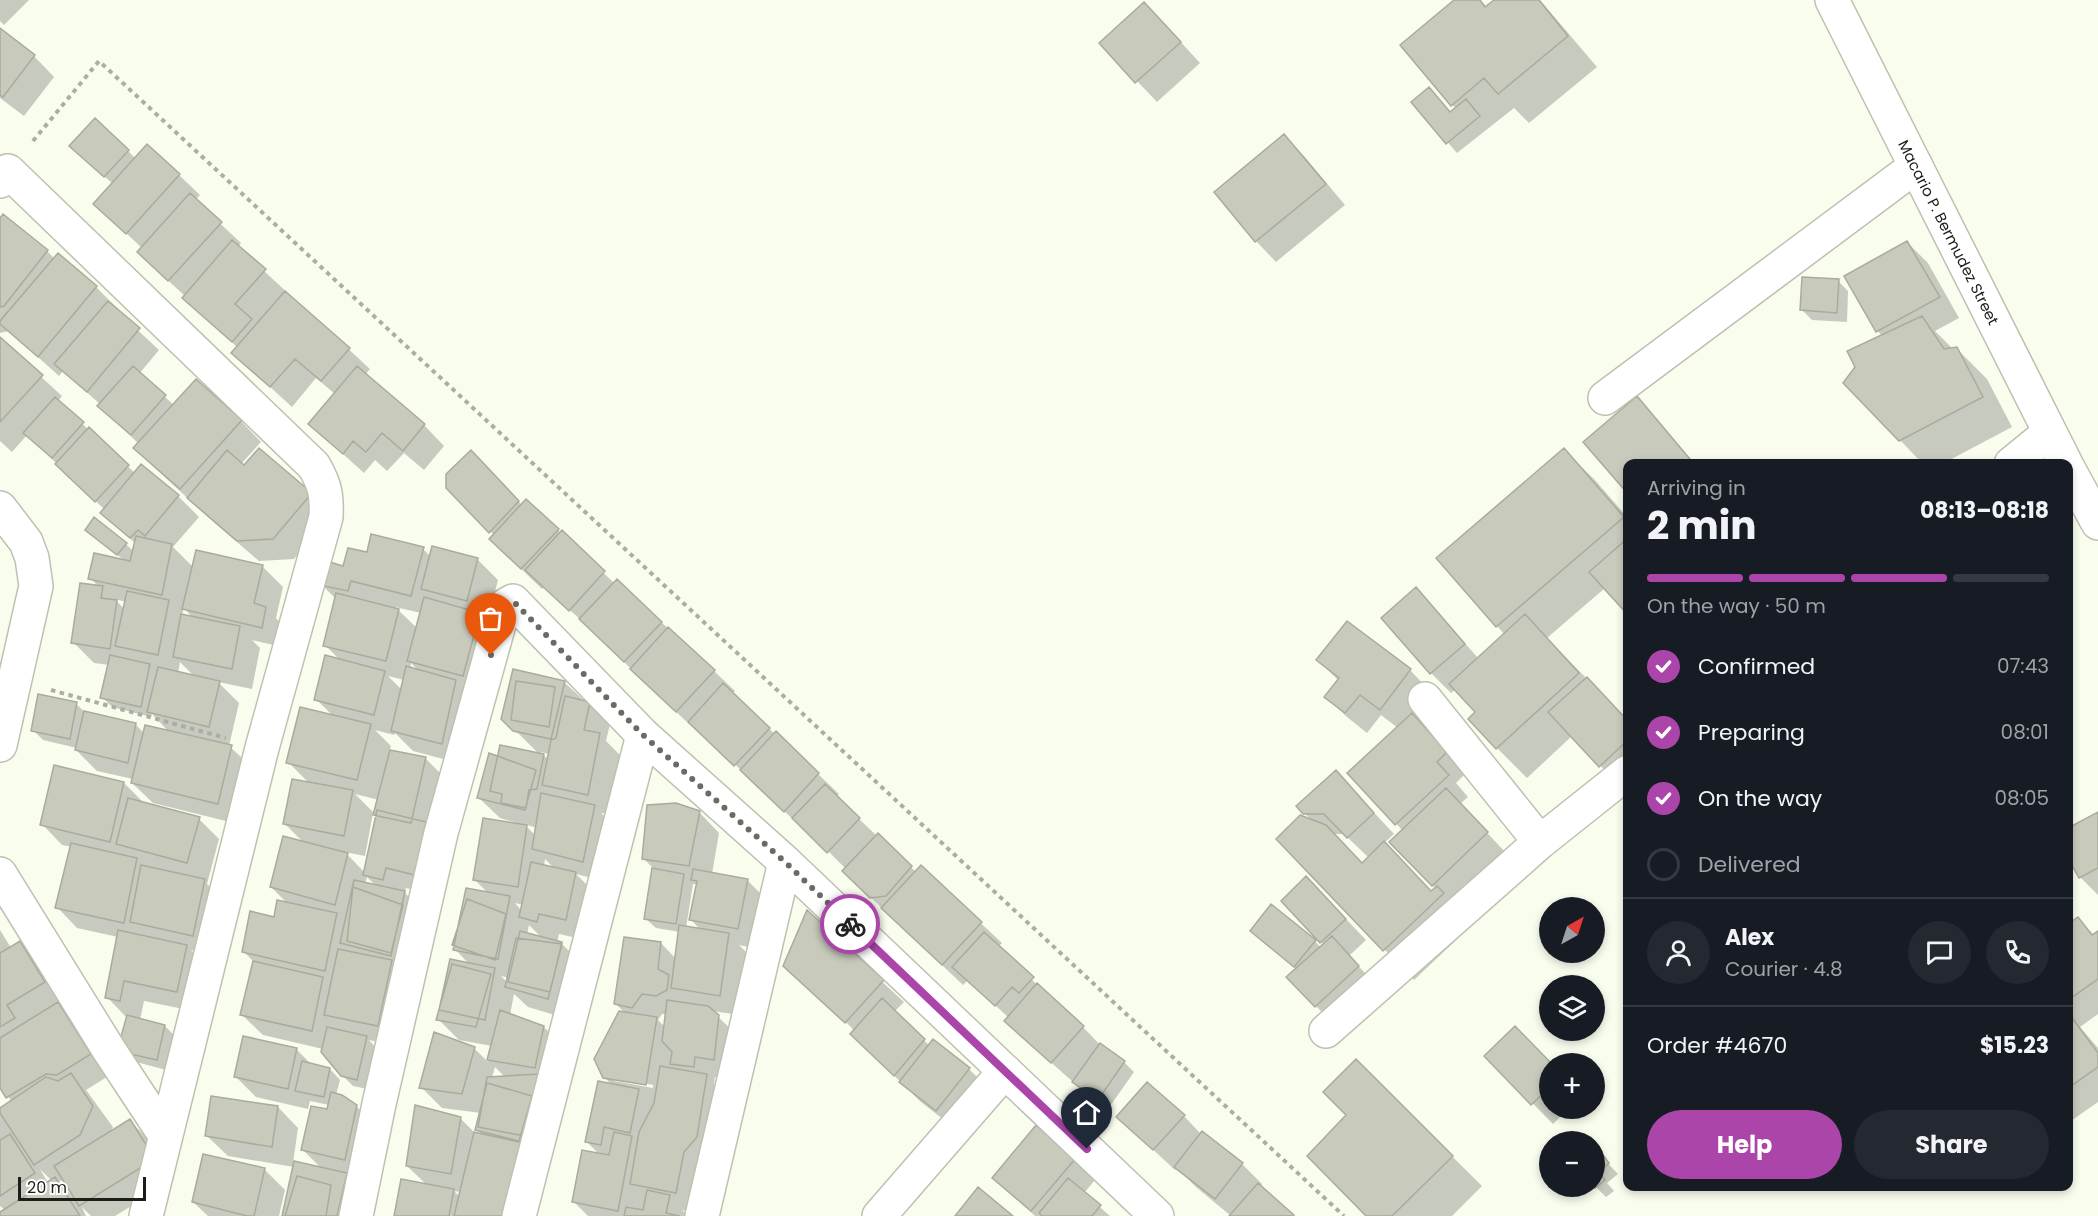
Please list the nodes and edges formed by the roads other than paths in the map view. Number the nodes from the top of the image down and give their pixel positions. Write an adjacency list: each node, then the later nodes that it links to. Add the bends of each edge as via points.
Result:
1 (1832, 0): 2 (street, Macario P. Bermudez Street)
2 (1916, 166): 4 (street); 5 (street, Macario P. Bermudez Street)
3 (4, 176): 20 (street, via 314,466 327,497 326,517 262,748)
4 (1605, 398)
5 (2049, 433): 6 (street); 7 (street, Macario P. Bermudez Street)
6 (2017, 459)
7 (2063, 459)
8 (2073, 477): 10 (street)
9 (0, 508): 13 (street, via 26,542 36,586)
10 (2098, 523)
11 (1425, 699): 15 (street)
12 (643, 735): 16 (street); 23 (street, via 517,603 506,605 441,833); 24 (street)
13 (0, 745)
14 (1623, 776): 15 (street)
15 (1540, 842): 18 (street)
16 (785, 862): 19 (street); 25 (street)
17 (0, 874): 20 (street)
18 (1326, 1030)
19 (1005, 1071): 21 (street); 26 (street)
20 (165, 1135): 22 (street)
21 (1153, 1215)
22 (146, 1216)
23 (356, 1216)
24 (519, 1216)
25 (702, 1216)
26 (879, 1216)

